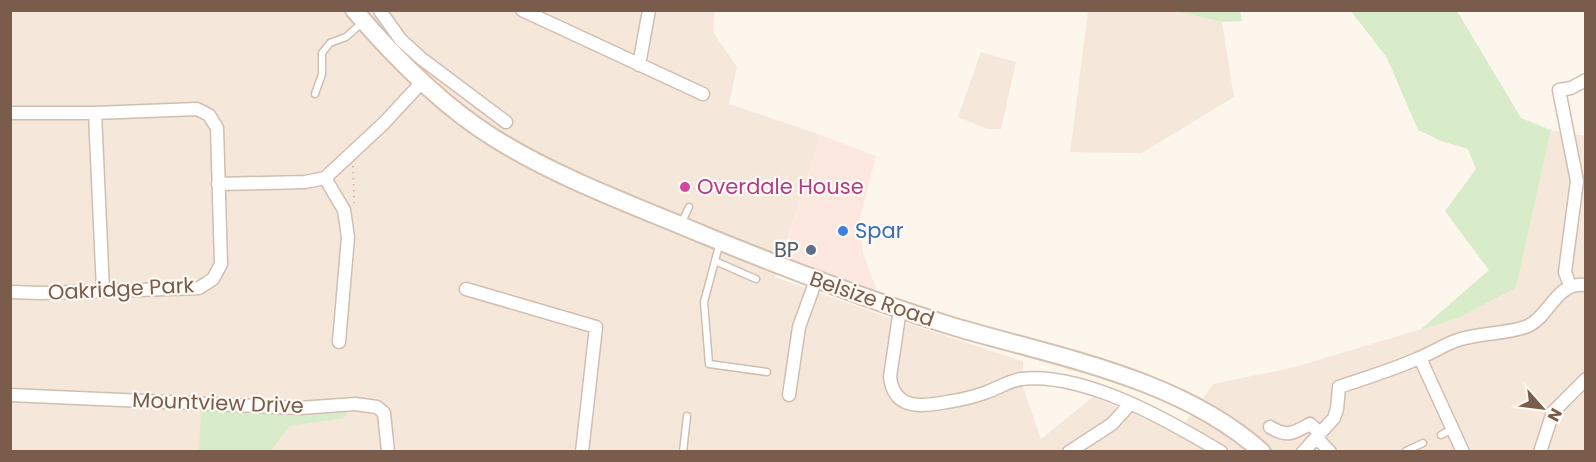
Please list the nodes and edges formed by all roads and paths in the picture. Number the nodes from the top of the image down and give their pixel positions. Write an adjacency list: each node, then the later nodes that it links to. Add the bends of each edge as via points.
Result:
1 (649, 10): 5 (street)
2 (380, 11): 4 (street); 12 (street, via 401,40)
3 (523, 11): 5 (street)
4 (359, 16): 7 (street, Belsize Road); 8 (lane, via 346,37 330,43 322,53 322,74)
5 (639, 65): 9 (street)
6 (1586, 80): 15 (street, via 1559,90)
7 (422, 82): 13 (street); 19 (street, Belsize Road, via 473,124 534,161)
8 (315, 94)
9 (703, 94)
10 (10, 113): 11 (street, Oakridge Park)
11 (95, 113): 16 (street, Oakridge Park, via 197,109 209,115 217,128); 27 (street)
12 (506, 122)
13 (350, 155): 14 (street); 18 (path, via 354,203)
14 (325, 178): 16 (street); 18 (street)
15 (1581, 182): 25 (street, via 1565,272)
16 (218, 184): 27 (street, Oakridge Park, via 221,264 213,279 199,288)
17 (689, 207): 19 (lane)
18 (344, 210): 30 (street, via 348,237)
19 (681, 225): 20 (street, Belsize Road)
20 (720, 241): 21 (lane); 23 (street, Belsize Road)
21 (715, 261): 22 (lane); 32 (lane, via 704,302 709,364)
22 (756, 279)
23 (816, 280): 29 (street, Belsize Road); 35 (street, via 799,327)
24 (1586, 285): 25 (street)
25 (1570, 286): 31 (street, via 1529,325 1456,341)
26 (465, 289): 45 (street, via 596,327)
27 (103, 290): 28 (street, Oakridge Park)
28 (10, 292)
29 (900, 309): 36 (street, via 890,377 891,388 906,402 927,406 968,398 1021,380 1047,380 1088,387); 49 (street, Belsize Road, via 1170,393)
30 (339, 342)
31 (1420, 358): 39 (street); 40 (street, via 1339,387 1334,418)
32 (766, 372)
33 (1586, 379): 53 (street, via 1553,412)
34 (10, 395): 44 (street, Mountview Drive, via 300,408 354,404 377,407 384,414)
35 (789, 395)
36 (1130, 404): 47 (street, via 1112,424); 48 (street)
37 (687, 416): 46 (lane)
38 (1270, 427): 40 (street, via 1289,434 1310,424)
39 (1453, 429): 41 (lane); 52 (street)
40 (1318, 435): 50 (street); 51 (street)
41 (1441, 435)
42 (1424, 443): 43 (lane)
43 (1406, 451)
44 (388, 452)
45 (582, 452)
46 (683, 452)
47 (1069, 452)
48 (1221, 452)
49 (1262, 452)
50 (1303, 452)
51 (1330, 452)
52 (1463, 452)
53 (1540, 452)

